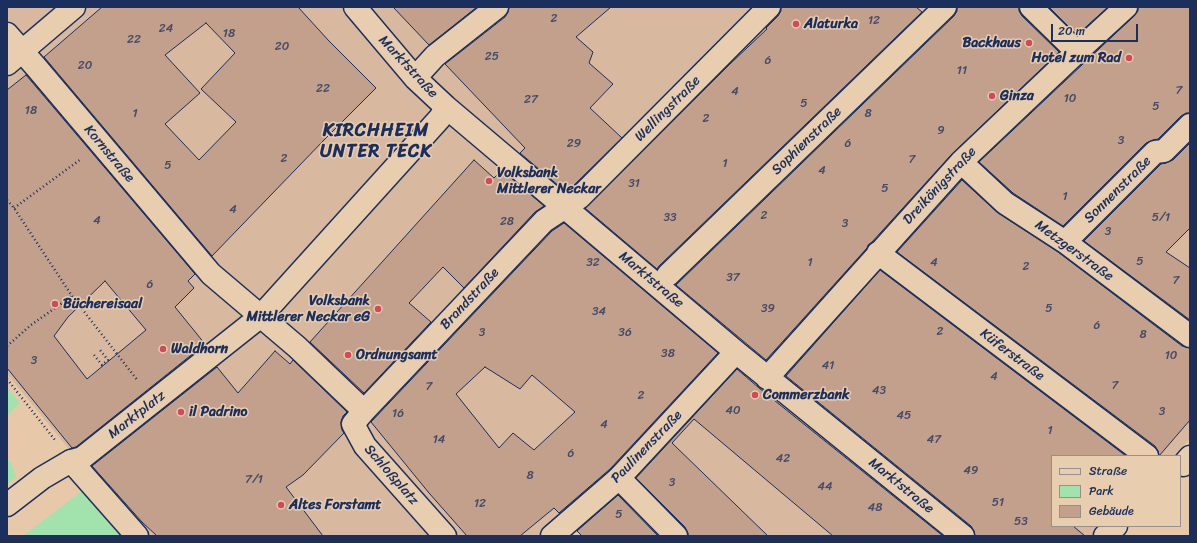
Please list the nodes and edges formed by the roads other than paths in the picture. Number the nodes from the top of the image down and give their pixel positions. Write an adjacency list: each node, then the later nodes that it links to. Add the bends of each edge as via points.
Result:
1 (74, 7): 10 (street)
2 (355, 7): 11 (street, Marktstraße)
3 (497, 7): 11 (street, via 435,56)
4 (769, 7): 15 (street, Wellingstraße, via 580,197)
5 (1031, 7): 9 (street)
6 (1126, 7): 9 (street, Dreikönigstraße)
7 (933, 11): 18 (street, Sophienstraße)
8 (7, 34): 10 (street, Kornstraße)
9 (1077, 52): 14 (street, Dreikönigstraße)
10 (14, 58): 19 (street, Kornstraße, via 36,67 211,274)
11 (415, 78): 12 (street, Marktstraße)
12 (446, 107): 15 (street, Marktstraße); 19 (street, Marktplatz, via 440,118)
13 (1190, 125): 16 (street, Sonnenstraße, via 1164,151 1155,152)
14 (960, 162): 16 (street, Metzgerstraße, via 1005,203); 17 (street, Dreikönigstraße)
15 (564, 207): 21 (street, Marktstraße); 23 (street, Brandstraße, via 544,220)
16 (1066, 242): 20 (street, Metzgerstraße)
17 (878, 254): 22 (street, Dreikönigstraße); 24 (street, Küferstraße)
18 (668, 275)
19 (261, 316): 23 (street); 25 (street, Marktplatz, via 82,458)
20 (1190, 336)
21 (736, 352): 22 (street, Marktstraße); 26 (street, Paulinenstraße)
22 (767, 378): 33 (street, Marktstraße)
23 (364, 411): 30 (street, Schloßplatz, via 353,424 365,446)
24 (1146, 455)
25 (71, 461): 27 (street, Marktplatz, via 42,478); 29 (street)
26 (618, 478): 31 (street, Paulinenstraße); 32 (street)
27 (7, 505)
28 (1115, 527): 34 (street)
29 (137, 536)
30 (445, 536)
31 (552, 536)
32 (676, 536)
33 (963, 536)
34 (1105, 536)

